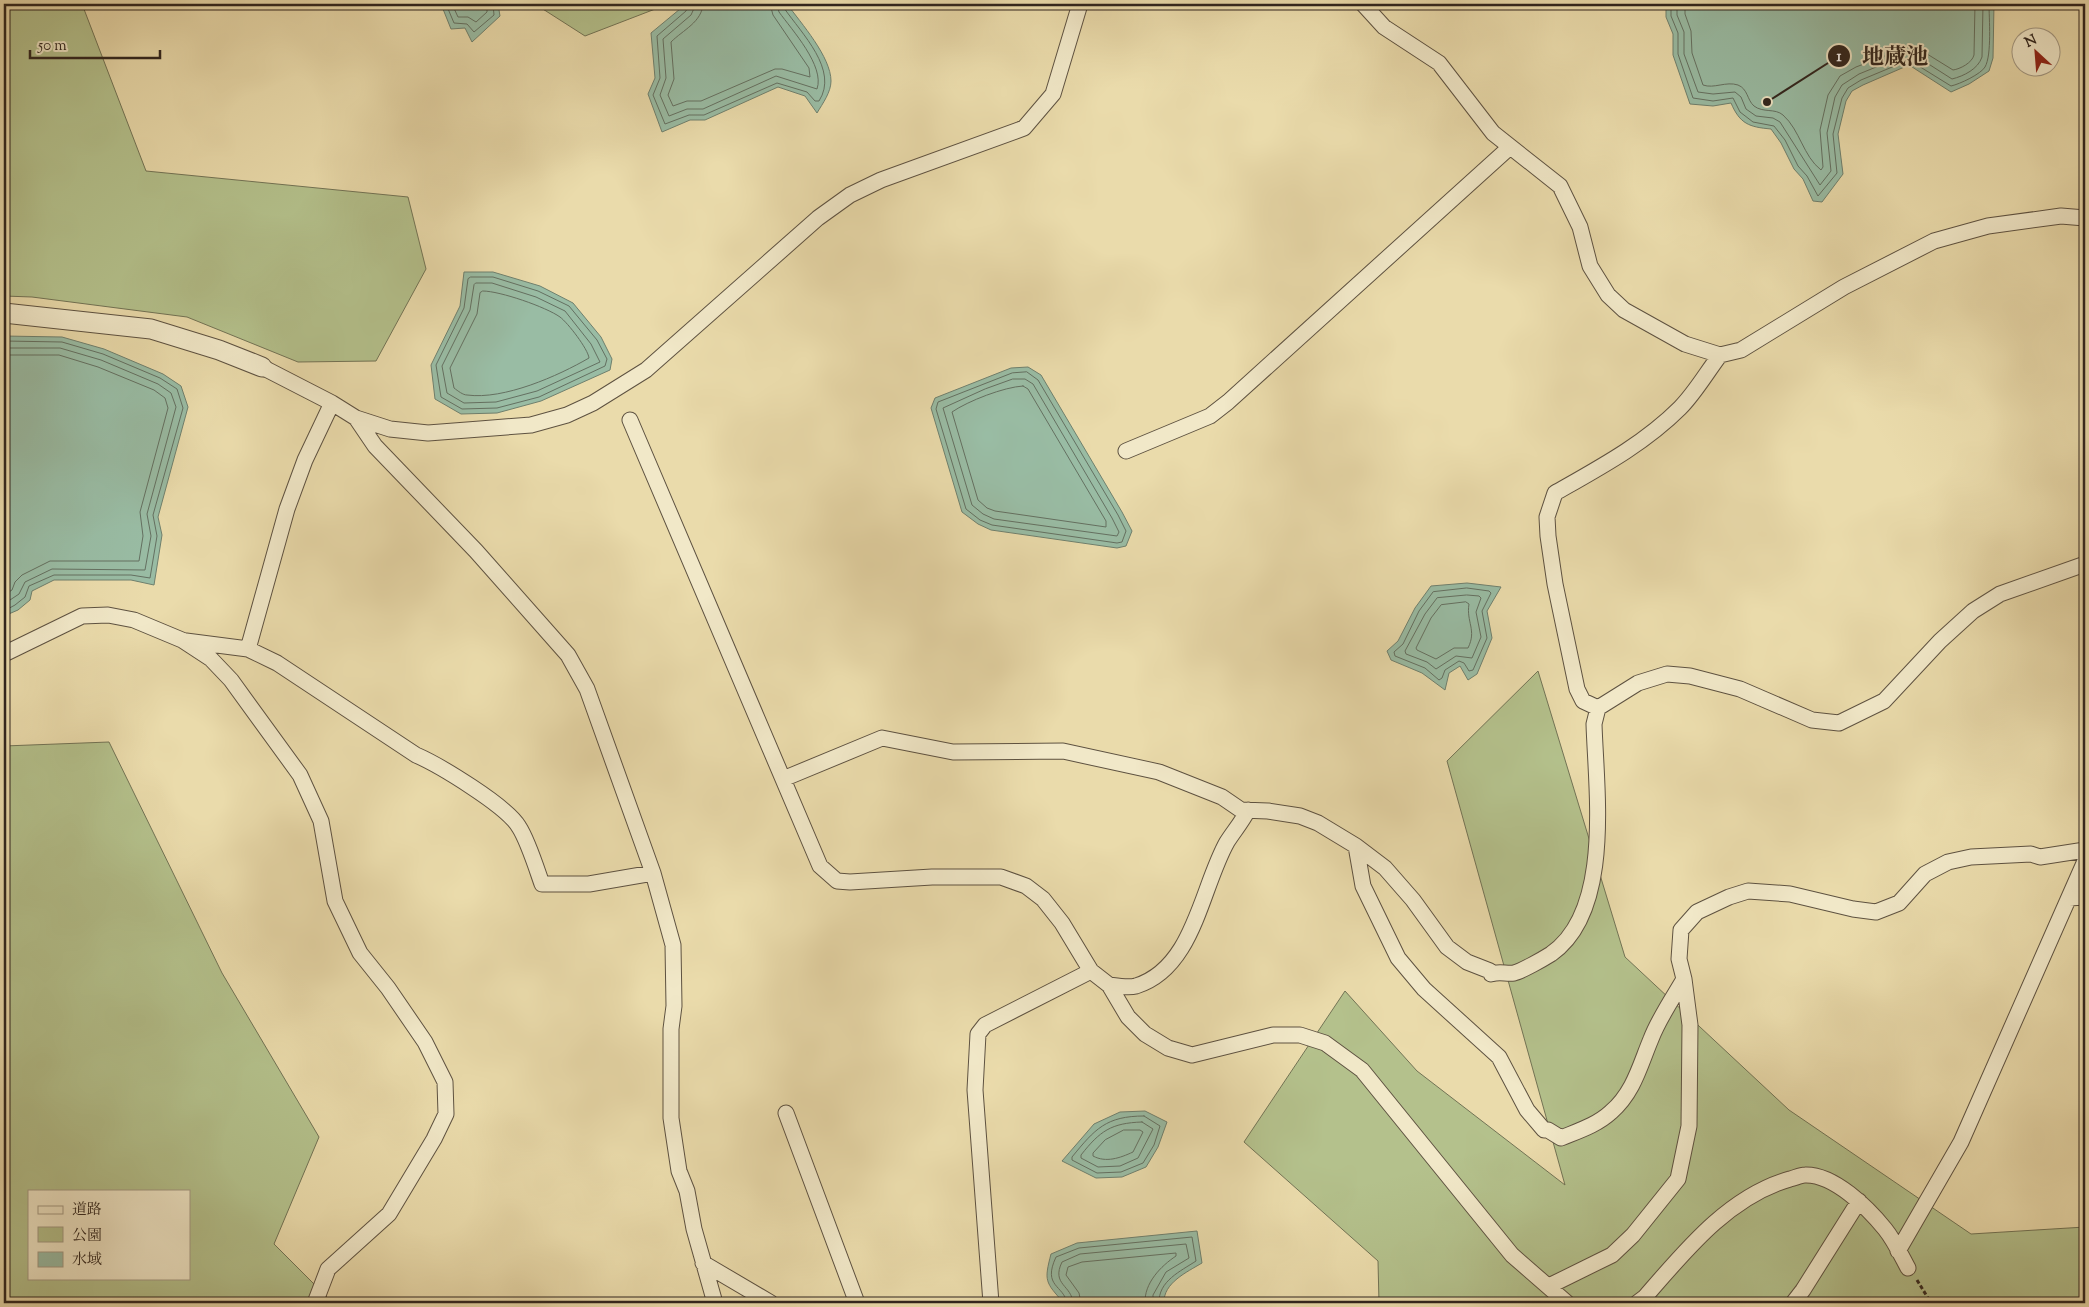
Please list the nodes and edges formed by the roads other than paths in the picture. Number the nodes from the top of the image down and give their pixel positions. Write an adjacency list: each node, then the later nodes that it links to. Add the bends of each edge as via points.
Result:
1 (1080, 4): 9 (street, via 1053,94 1024,128 880,180 850,195 818,218 646,370 600,399 567,415 531,425 480,429 428,433 390,429)
2 (1363, 4): 3 (street, via 1384,26 1439,64 1493,133)
3 (1510, 147): 6 (street, via 1560,186 1580,227 1590,266 1608,295 1624,310 1685,344); 11 (street, via 1228,402 1210,416)
4 (2085, 218): 6 (street, via 2061,216 1988,226 1934,241 1844,287 1741,350)
5 (4, 314): 7 (street, via 151,329)
6 (1720, 355): 16 (street, via 1682,406 1662,425 1619,456 1556,493 1547,517 1555,584 1577,689 1583,701)
7 (262, 367): 8 (street)
8 (332, 403): 9 (street); 14 (street, via 305,460 287,509)
9 (356, 418): 22 (street, via 375,446 476,551 568,655 587,690)
10 (630, 420): 17 (street)
11 (1126, 451)
12 (2083, 568): 16 (street, via 2000,594 1972,611 1884,701 1839,723 1812,720 1740,689 1690,676 1668,674 1638,683)
13 (182, 640): 14 (street); 15 (street, via 134,620 108,615 82,616); 34 (street, via 211,659 230,680 300,775 321,821 335,901 360,953 425,1042 445,1082 446,1114 434,1139 389,1214 328,1269)
14 (248, 649): 22 (street, via 277,663 493,802 519,826 542,884 589,884)
15 (4, 654)
16 (1598, 708): 19 (street, via 1594,724 1598,848 1590,894 1566,942 1550,955 1514,972 1491,974 1467,962 1447,947 1385,868)
17 (783, 779): 18 (street, via 882,738 953,752 1063,751 1159,772 1222,797 1241,810); 25 (street, via 820,866 838,881 932,876 1001,877 1018,883 1043,899 1062,922)
18 (1248, 810): 19 (street, via 1300,816); 27 (street, via 1227,842 1186,942 1168,966 1157,976 1135,987)
19 (1356, 846): 26 (street, via 1363,886 1398,958 1424,989 1500,1058 1527,1110 1544,1130 1561,1138 1599,1121 1625,1096 1638,1075 1651,1038)
20 (2085, 850): 26 (street, via 2040,857 2031,854 1970,857 1948,862 1924,874 1899,903 1876,912 1790,894 1748,891 1729,897 1697,912 1681,930 1679,959)
21 (2085, 861): 24 (street)
22 (653, 873): 31 (street, via 674,945 671,1118 679,1171)
23 (2085, 897): 24 (street)
24 (2069, 898): 30 (street, via 1961,1142)
25 (1092, 971): 27 (street); 38 (street, via 985,1025 978,1034 975,1090)
26 (1684, 978): 33 (street, via 1690,1024 1689,1126 1678,1179 1633,1235 1612,1255)
27 (1109, 985): 33 (street, via 1128,1017 1145,1034 1168,1048 1192,1055 1273,1035 1300,1035 1325,1043 1362,1070 1512,1254)
28 (786, 1113): 37 (street)
29 (1860, 1201): 30 (street, via 1886,1230); 40 (street, via 1828,1180 1805,1175 1773,1184 1736,1205 1697,1239); 41 (street)
30 (1898, 1251): 32 (street)
31 (703, 1263): 35 (street); 36 (street)
32 (1908, 1268)
33 (1549, 1286): 39 (street)
34 (315, 1303)
35 (715, 1303)
36 (770, 1303)
37 (857, 1303)
38 (991, 1303)
39 (1567, 1303)
40 (1637, 1303)
41 (1792, 1303)

